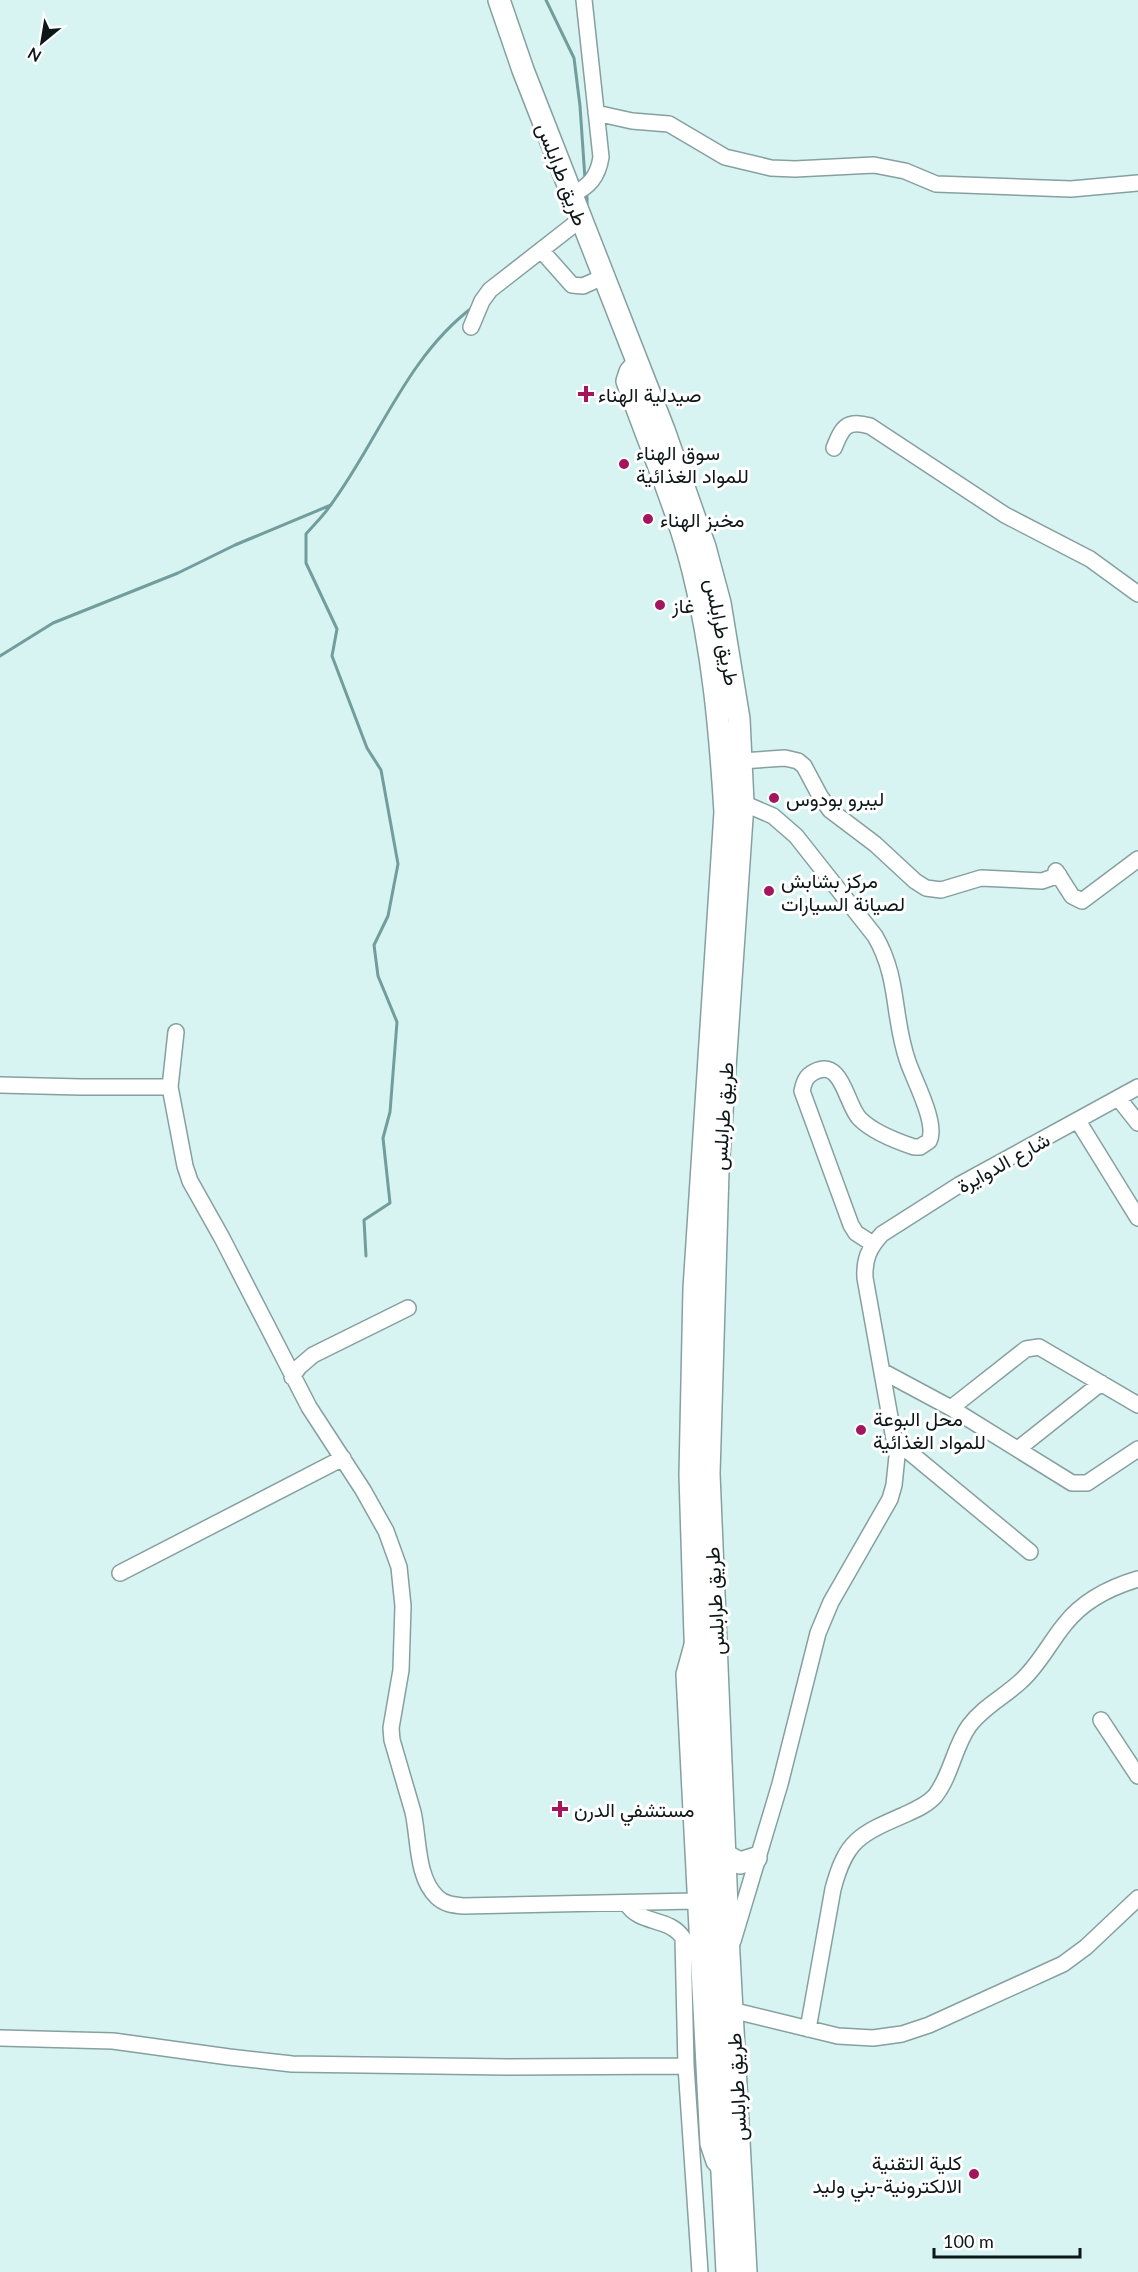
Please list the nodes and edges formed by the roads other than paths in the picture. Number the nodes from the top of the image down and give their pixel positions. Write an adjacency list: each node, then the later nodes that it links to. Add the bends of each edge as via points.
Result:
1 (499, 0): 5 (highway, طريق طرابلس)
2 (584, 0): 3 (street)
3 (596, 113): 4 (street, via 669,124 725,158 771,168 874,165 936,183 1071,189); 5 (street, via 599,167 585,189)
4 (1138, 183)
5 (571, 195): 6 (highway, طريق طرابلس)
6 (581, 219): 7 (street); 8 (highway, طريق طرابلس)
7 (541, 250): 8 (street, via 572,285 583,286); 9 (street, via 490,290)
8 (603, 277): 10 (highway, طريق طرابلس)
9 (471, 327)
10 (637, 364): 13 (highway, طريق طرابلس, via 705,547 720,603 739,719); 38 (highway, via 627,381 693,569 721,734 724,801 694,1289 690,1487)
11 (834, 448): 12 (street, via 846,426 870,426 1005,515 1090,559)
12 (1138, 594)
13 (741, 761): 14 (highway, طريق طرابلس); 15 (street, via 790,758 801,763 830,810 926,888 941,890 981,878 1042,881 1058,873 1072,896 1082,901)
14 (743, 803): 24 (street, via 773,816 796,836 875,936 891,972 903,1045 932,1126 929,1141 914,1147 864,1123 833,1072 812,1073 802,1091 851,1225); 41 (highway, طريق طرابلس, via 718,1171 709,1462)
15 (1136, 865)
16 (176, 1032): 18 (street)
17 (0, 1085): 18 (street)
18 (170, 1087): 27 (street, via 190,1180)
19 (1138, 1087): 20 (street, شارع الدوايرة)
20 (1119, 1099): 21 (street, شارع الدوايرة); 22 (street)
21 (1078, 1121): 23 (street); 24 (street, شارع الدوايرة, via 959,1185 882,1234)
22 (1138, 1123)
23 (1138, 1218)
24 (873, 1244): 26 (street, via 867,1255 865,1278)
25 (408, 1308): 27 (street, via 313,1355)
26 (882, 1371): 30 (street); 31 (street)
27 (292, 1377): 34 (street)
28 (1101, 1383): 29 (street); 30 (street, via 1047,1350 1032,1347); 32 (street)
29 (1138, 1405)
30 (951, 1407): 32 (street)
31 (896, 1441): 35 (street); 42 (street, via 897,1469 890,1499 831,1602 818,1633 780,1784)
32 (1018, 1449): 33 (street, via 1080,1485 1094,1480)
33 (1138, 1449)
34 (343, 1458): 36 (street); 45 (street, via 386,1531 399,1567 403,1606 401,1670 392,1740 428,1885 437,1897 463,1906)
35 (1030, 1552)
36 (120, 1573)
37 (1138, 1579): 48 (street, via 1097,1596 1079,1610 1032,1670 979,1714 961,1741 941,1787 929,1802 872,1829 849,1847 837,1871)
38 (695, 1636): 44 (street, via 684,1674); 51 (highway)
39 (1101, 1720): 40 (street)
40 (1138, 1776)
41 (725, 1855): 42 (highway, via 740,1863); 46 (highway, طريق طرابلس)
42 (756, 1858): 46 (street)
43 (1138, 1898): 48 (street, via 1063,1964 915,2030 887,2037 856,2038)
44 (694, 1900): 45 (street); 51 (street, via 708,2144)
45 (627, 1904): 50 (street, via 639,1916 672,1926 683,1938)
46 (729, 1955): 47 (highway, طريق طرابلس)
47 (731, 2010): 48 (street); 54 (highway, طريق طرابلس)
48 (808, 2029)
49 (0, 2038): 50 (street, via 113,2041 292,2064)
50 (686, 2066): 52 (street)
51 (722, 2172): 53 (highway)
52 (700, 2272)
53 (727, 2272)
54 (746, 2272)

